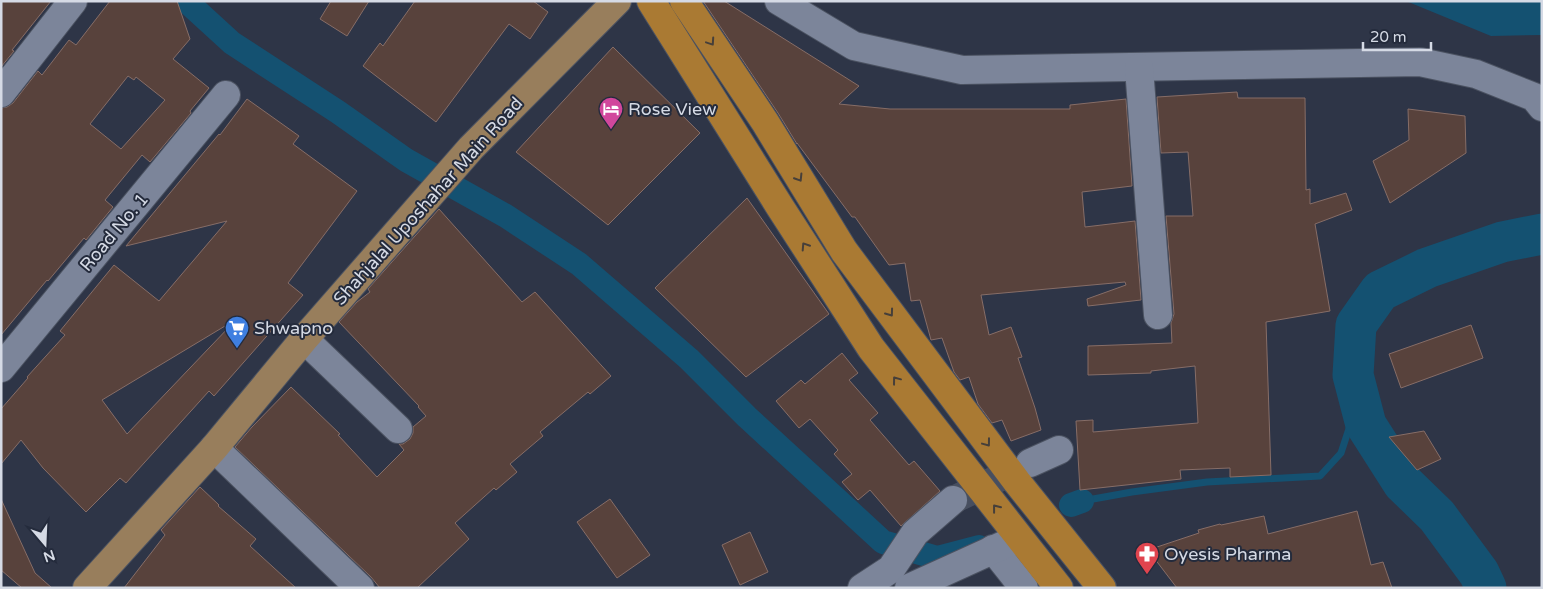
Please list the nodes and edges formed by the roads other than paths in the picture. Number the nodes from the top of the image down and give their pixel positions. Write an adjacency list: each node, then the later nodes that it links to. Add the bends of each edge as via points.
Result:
1 (73, 1): 7 (street)
2 (617, 1): 11 (main road, Shahjalal Uposhahar Main Road, via 471,148)
3 (651, 1): 18 (highway, one-way to 3, via 871,348)
4 (684, 1): 26 (highway, one-way to 26, via 765,122 844,251 1017,482)
5 (779, 1): 6 (street, via 854,46 962,70)
6 (1139, 68): 9 (street, via 1420,62 1476,74 1534,97); 10 (street)
7 (1, 93)
8 (226, 96): 12 (street, Road No. 1)
9 (1542, 107)
10 (1158, 315)
11 (304, 339): 13 (street); 14 (main road, Shahjalal Uposhahar Main Road)
12 (1, 368)
13 (398, 429)
14 (214, 448): 21 (main road, Shahjalal Uposhahar Main Road); 22 (street)
15 (1059, 450): 16 (street)
16 (1030, 463)
17 (953, 500): 20 (street, via 915,533)
18 (1019, 538): 19 (street); 25 (highway)
19 (993, 549): 20 (street); 24 (street)
20 (900, 578): 23 (street)
21 (87, 588)
22 (360, 588)
23 (862, 588)
24 (1024, 588)
25 (1059, 588)
26 (1102, 588)

